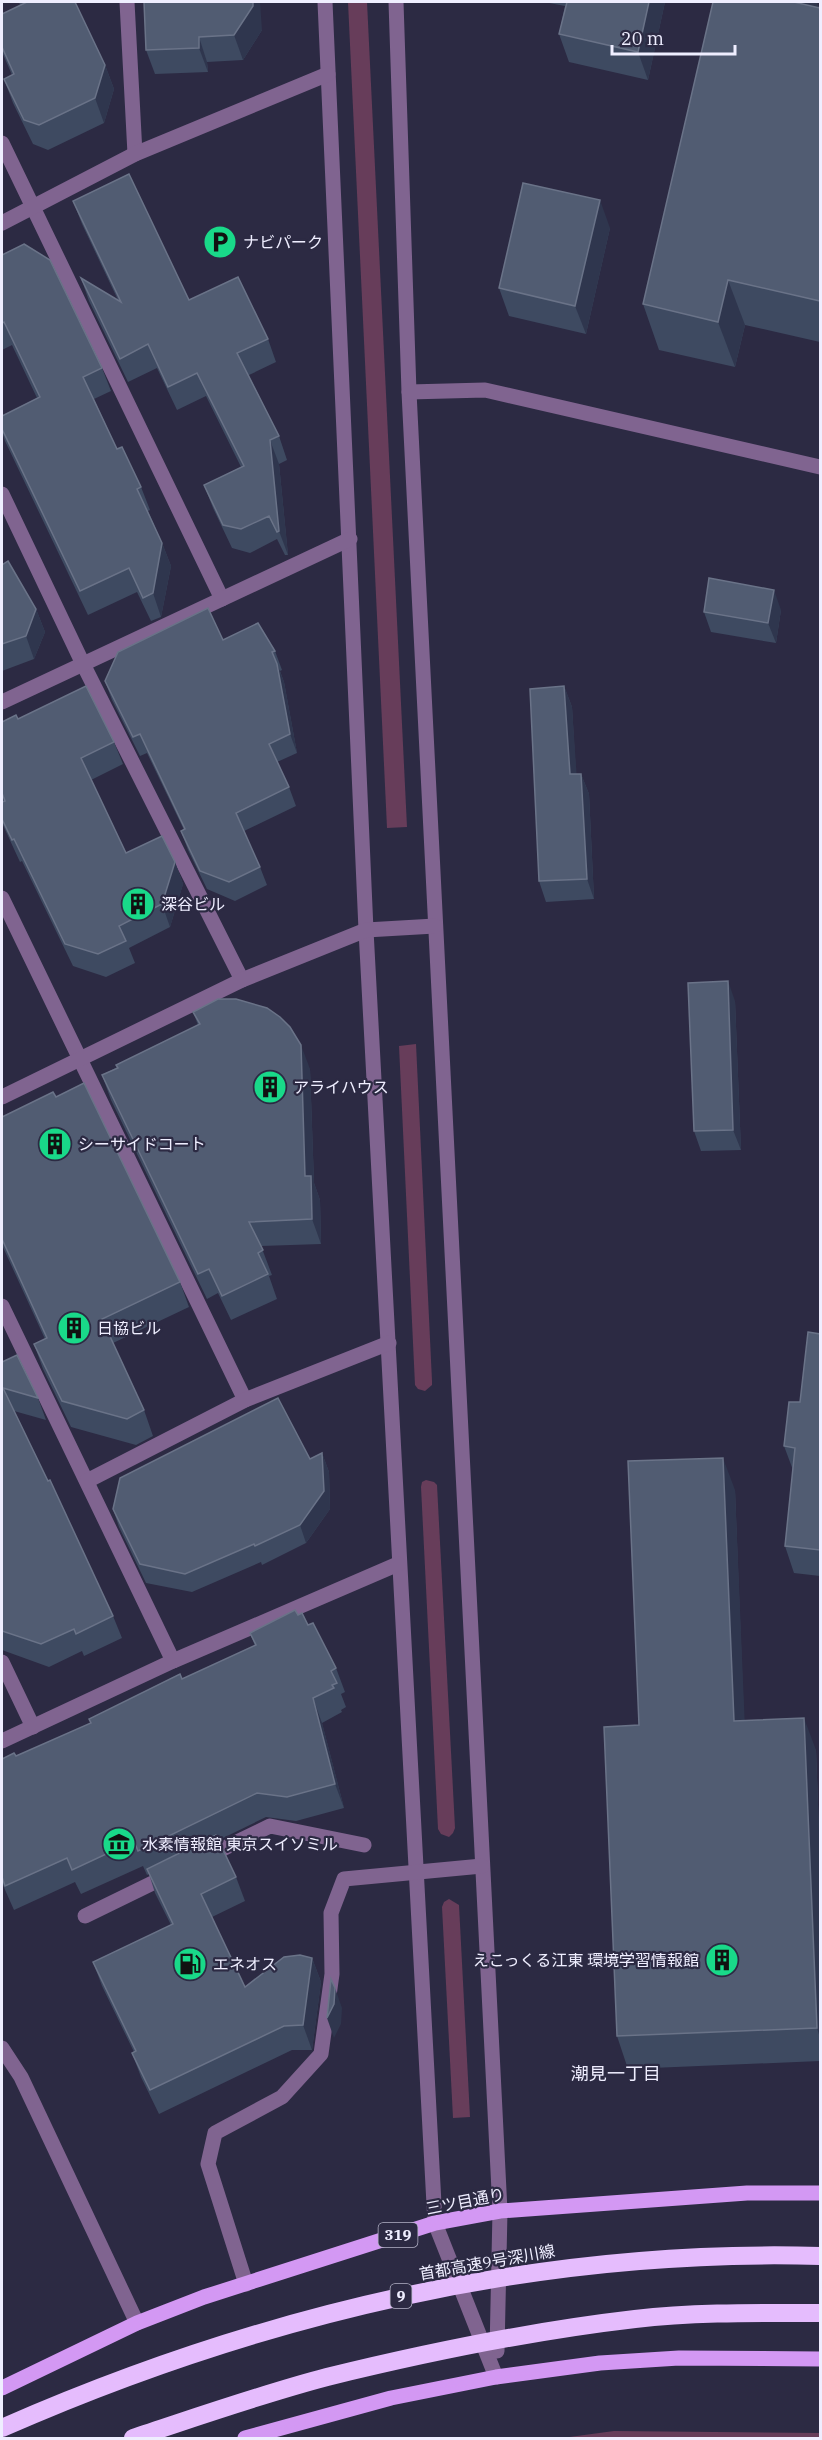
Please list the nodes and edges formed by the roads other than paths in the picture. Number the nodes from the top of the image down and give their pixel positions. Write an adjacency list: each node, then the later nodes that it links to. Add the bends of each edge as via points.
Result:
1 (127, 2): 6 (street)
2 (325, 2): 4 (street)
3 (396, 2): 9 (street)
4 (328, 74): 6 (street); 12 (street)
5 (2, 143): 7 (street)
6 (135, 154): 7 (street)
7 (33, 207): 8 (street); 13 (street)
8 (2, 223)
9 (409, 392): 10 (street, via 485,390); 17 (street)
10 (820, 467)
11 (2, 494): 14 (street)
12 (350, 539): 13 (street); 18 (street)
13 (222, 598): 14 (street)
14 (83, 664): 15 (street); 19 (street)
15 (2, 702)
16 (2, 898): 20 (street)
17 (435, 926): 18 (street); 32 (street)
18 (366, 930): 19 (street); 23 (street)
19 (242, 980): 20 (street)
20 (80, 1059): 21 (street); 24 (street)
21 (2, 1097)
22 (2, 1306): 25 (street)
23 (389, 1342): 24 (street); 26 (street)
24 (246, 1400): 25 (street)
25 (87, 1481): 27 (street)
26 (398, 1564): 27 (street); 33 (street)
27 (173, 1661): 29 (street)
28 (2, 1662): 29 (street)
29 (33, 1727): 30 (street)
30 (2, 1742)
31 (364, 1845): 34 (street, via 270,1826)
32 (482, 1866): 33 (street); 37 (street)
33 (416, 1872): 38 (street); 40 (street, via 344,1879 331,1913 332,1974 321,2054 282,2097 215,2133 208,2164)
34 (85, 1916)
35 (2, 2048): 42 (street, via 21,2077)
36 (820, 2193): 37 (main road, 三ツ目通り / 319, via 747,2193)
37 (500, 2211): 38 (main road, 三ツ目通り / 319); 44 (street)
38 (435, 2223): 40 (main road, 三ツ目通り / 319); 44 (street)
39 (820, 2256): 46 (highway, 首都高速9号深川線 / 9, via 672,2258 578,2266 389,2298 242,2337 54,2405)
40 (246, 2284): 42 (main road, 三ツ目通り / 319)
41 (820, 2313): 47 (highway, via 637,2319 501,2338 326,2378)
42 (137, 2323): 45 (main road, 三ツ目通り / 319)
43 (820, 2359): 44 (main road, via 679,2358 600,2363)
44 (496, 2377): 48 (main road, via 391,2398)
45 (2, 2388)
46 (2, 2428)
47 (133, 2439)
48 (245, 2439)

